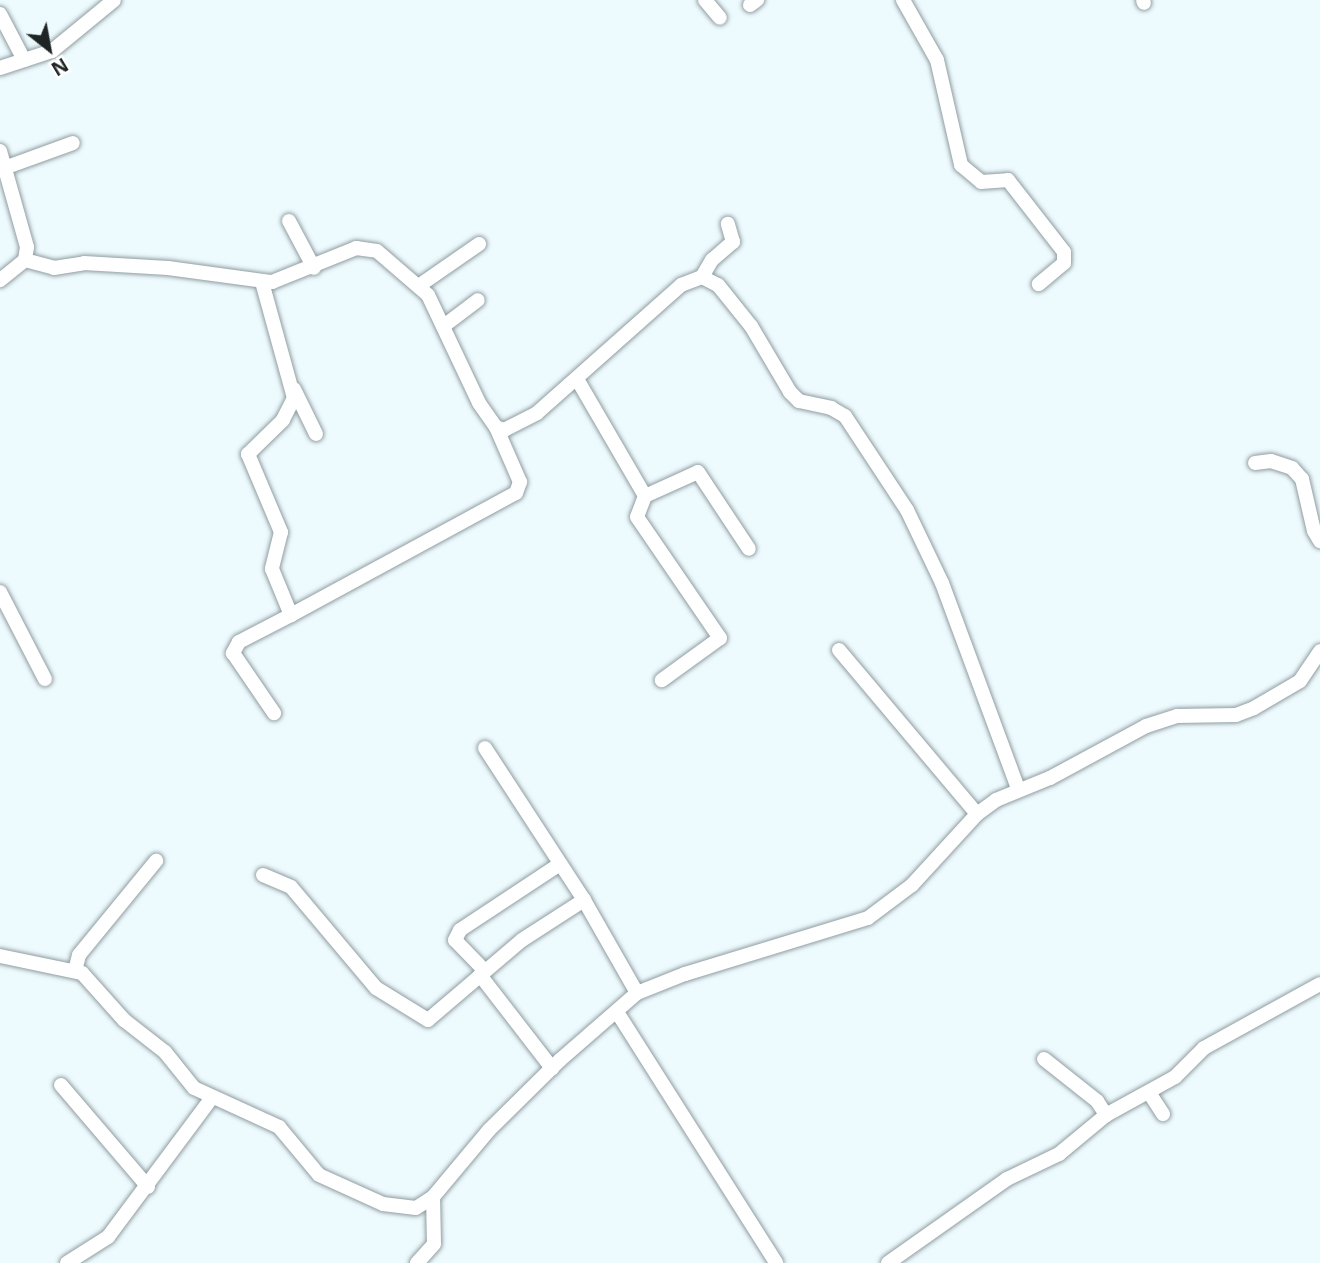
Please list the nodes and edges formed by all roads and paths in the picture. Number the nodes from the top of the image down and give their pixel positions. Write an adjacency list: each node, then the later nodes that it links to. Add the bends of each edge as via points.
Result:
1 (114, 0): 6 (street, via 52,51)
2 (705, 0): 5 (street)
3 (903, 0): 19 (street, via 937,60 961,165 981,182 1008,180 1064,252 1065,263)
4 (0, 14): 6 (street)
5 (720, 18)
6 (24, 60): 7 (street)
7 (0, 68)
8 (73, 143): 10 (street)
9 (0, 151): 10 (street)
10 (7, 167): 14 (street, via 27,247)
11 (289, 221): 15 (street)
12 (728, 223): 16 (street, via 733,242 712,260)
13 (479, 244): 20 (street)
14 (25, 260): 17 (street); 18 (street, via 54,268 84,263 168,268)
15 (314, 268): 18 (street); 20 (street, via 356,248 370,249)
16 (702, 277): 23 (street, via 681,285); 39 (street, via 727,294 799,401 845,416 907,510 942,583)
17 (0, 280)
18 (262, 282): 24 (street)
19 (1039, 284)
20 (420, 285): 22 (street)
21 (478, 300): 22 (street)
22 (445, 325): 25 (street, via 461,366)
23 (577, 379): 25 (street, via 529,418 512,428); 28 (street)
24 (293, 388): 26 (street); 32 (street, via 291,409 248,454 281,532 272,569)
25 (496, 427): 32 (street, via 520,482 516,494)
26 (316, 434)
27 (1255, 463): 29 (street, via 1271,461 1292,468 1302,479)
28 (645, 496): 30 (street, via 698,472); 36 (street, via 637,517 720,638)
29 (1320, 541)
30 (749, 549)
31 (0, 592): 35 (street)
32 (291, 615): 37 (street, via 234,648 237,661)
33 (839, 650): 40 (street)
34 (1320, 651): 39 (street, via 1300,681 1254,708 1236,715 1178,716 1146,726 1050,778)
35 (45, 679)
36 (662, 680)
37 (274, 713)
38 (485, 748): 42 (street)
39 (1018, 788): 40 (street)
40 (977, 814): 49 (street, via 926,873 868,918)
41 (156, 861): 46 (street, via 79,955)
42 (560, 864): 44 (street); 47 (street, via 460,930 455,940)
43 (263, 875): 47 (street, via 291,887 376,988 420,1018 432,1018)
44 (584, 900): 47 (street); 49 (street)
45 (0, 956): 46 (street)
46 (75, 971): 55 (street, via 93,981 124,1020 154,1041 194,1088)
47 (483, 973): 52 (street)
48 (1320, 984): 54 (street, via 1215,1041)
49 (637, 993): 50 (street)
50 (617, 1012): 52 (street); 62 (street)
51 (1044, 1059): 57 (street, via 1084,1089)
52 (552, 1068): 59 (street, via 489,1130)
53 (61, 1085): 58 (street)
54 (1150, 1094): 56 (street); 57 (street)
55 (211, 1099): 58 (street); 59 (street, via 279,1128 319,1175 356,1193 402,1209 416,1208)
56 (1163, 1114)
57 (1106, 1115): 63 (street, via 1066,1149 1007,1179)
58 (148, 1187): 60 (street, via 108,1237)
59 (433, 1197): 61 (street, via 434,1244)
60 (66, 1263)
61 (417, 1263)
62 (776, 1263)
63 (888, 1263)

